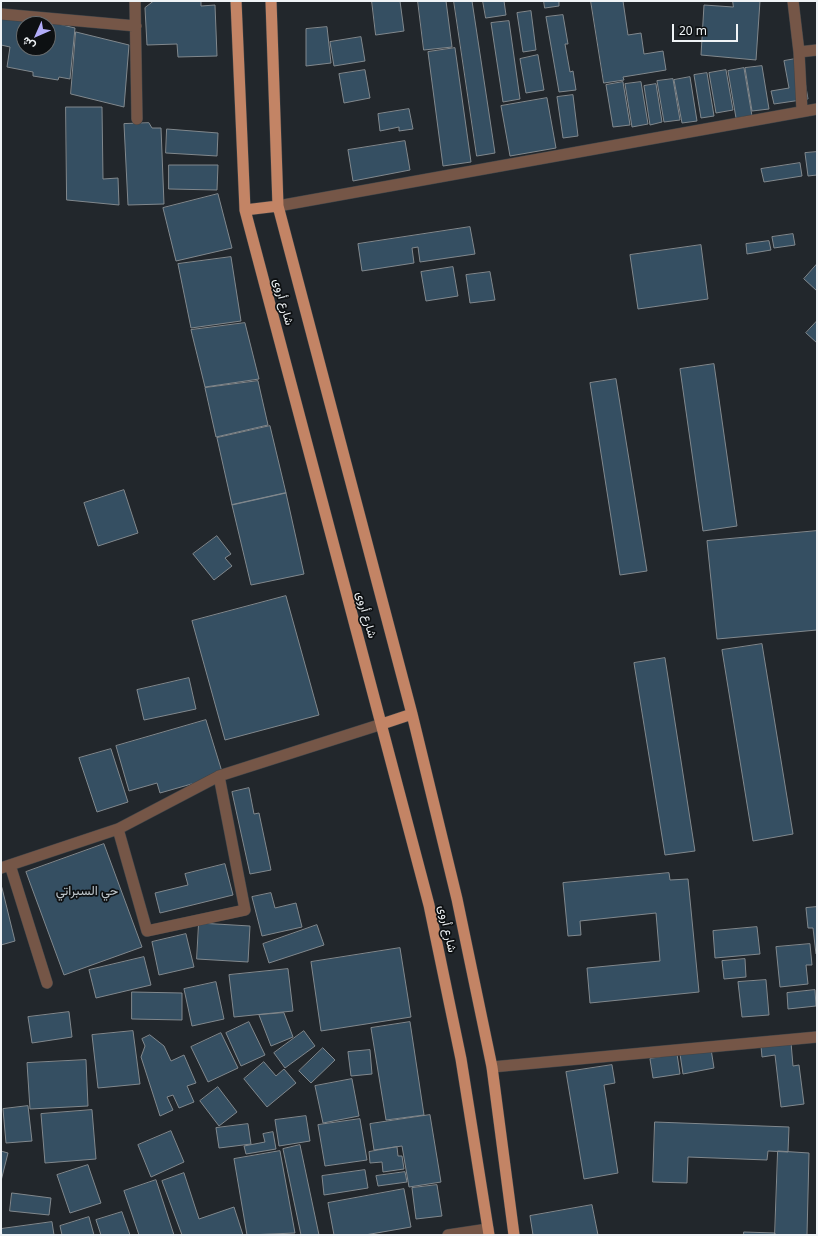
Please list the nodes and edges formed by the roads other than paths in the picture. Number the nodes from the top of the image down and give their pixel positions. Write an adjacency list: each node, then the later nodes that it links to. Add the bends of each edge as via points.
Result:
1 (135, 1): 6 (street)
2 (236, 1): 13 (main road, شارع أروى)
3 (271, 1): 12 (main road, شارع أروى)
4 (793, 1): 8 (street)
5 (1, 14): 6 (street)
6 (136, 26): 11 (street)
7 (817, 50): 8 (street)
8 (799, 52): 10 (street)
9 (817, 109): 10 (street)
10 (802, 111): 12 (street)
11 (137, 119)
12 (278, 206): 13 (main road); 14 (main road, شارع أروى)
13 (245, 210): 15 (main road, شارع أروى)
14 (412, 714): 15 (main road); 21 (main road, شارع أروى, via 457,899)
15 (382, 724): 16 (street); 22 (main road, شارع أروى, via 429,905 461,1060)
16 (219, 776): 17 (street); 17 (street, via 245,910 147,931)
17 (118, 829): 18 (street)
18 (5, 866): 19 (street)
19 (47, 983)
20 (817, 1038): 21 (street)
21 (492, 1067): 24 (main road, شارع أروى)
22 (488, 1232): 23 (street)
23 (448, 1235)
24 (514, 1235)

